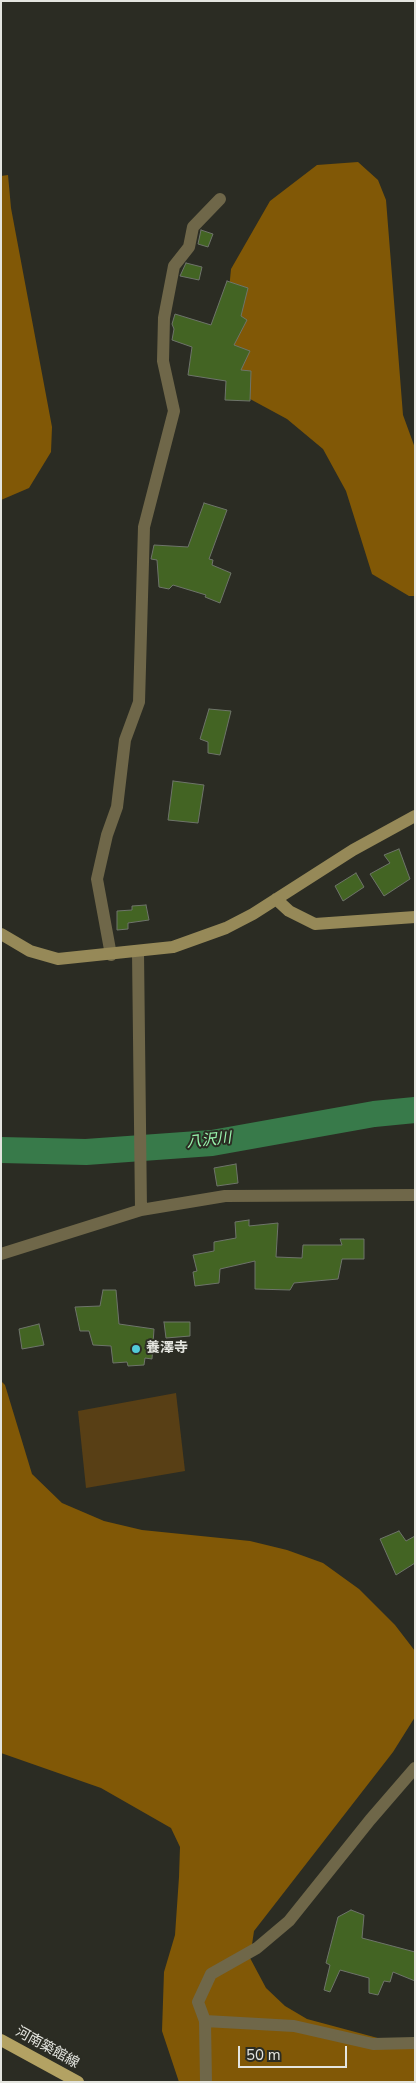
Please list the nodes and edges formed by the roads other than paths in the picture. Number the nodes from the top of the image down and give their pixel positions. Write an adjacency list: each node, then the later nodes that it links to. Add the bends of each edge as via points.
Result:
1 (220, 199): 7 (street, via 193,228 189,247 174,266 164,318 164,361 174,411 144,527 138,702 125,740 117,808 97,879)
2 (415, 816): 3 (street, via 353,850)
3 (276, 899): 4 (street, via 289,912 315,924); 6 (street, via 253,914 206,936 173,947)
4 (415, 917)
5 (1, 934): 7 (street, via 30,952 58,959)
6 (138, 952): 7 (street); 9 (street)
7 (111, 955)
8 (415, 1194): 9 (street, via 225,1196)
9 (141, 1210): 10 (street)
10 (1, 1254)
11 (415, 1768): 12 (street, via 289,1921 258,1948 211,1974 198,2002)
12 (206, 2021): 14 (street, via 294,2026 373,2044); 16 (street)
13 (1, 2040): 15 (main road, 河南築館線)
14 (415, 2043)
15 (78, 2082)
16 (206, 2082)

